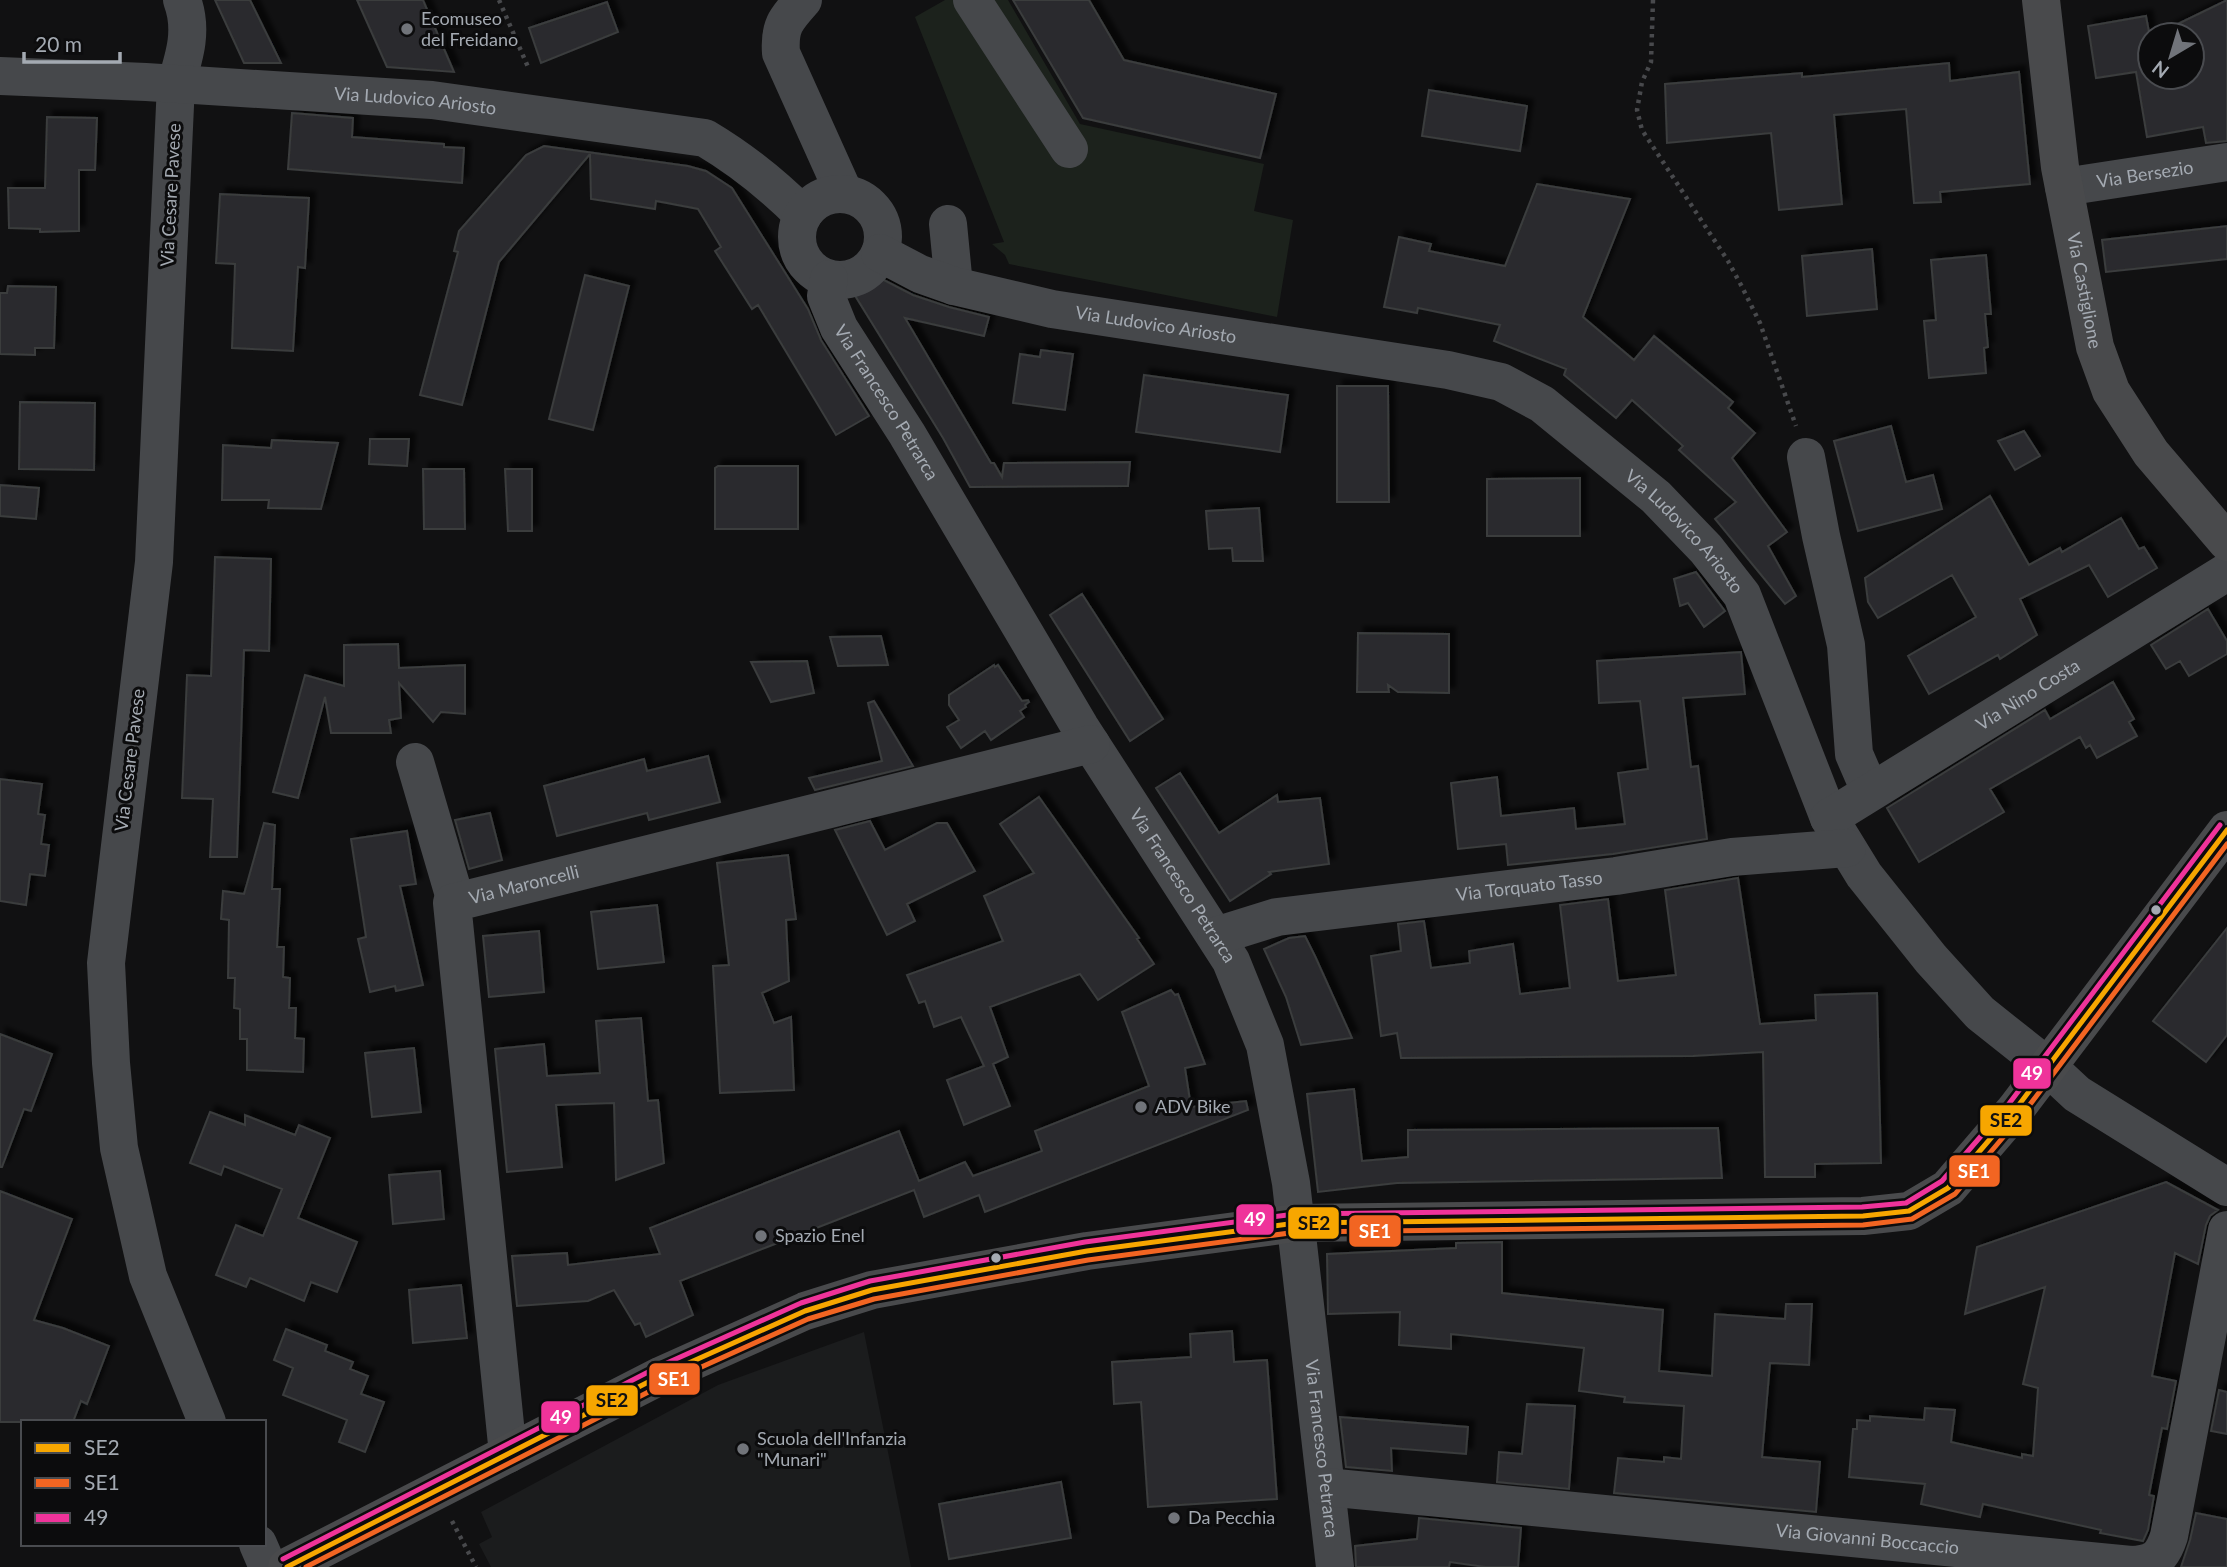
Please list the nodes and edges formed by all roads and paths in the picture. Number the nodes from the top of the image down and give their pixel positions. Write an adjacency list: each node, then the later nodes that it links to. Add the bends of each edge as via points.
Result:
1 (182, 0): 9 (street, Via Cesare Pavese, via 188,43)
2 (499, 0): 7 (path)
3 (803, 0): 13 (street, via 780,34 781,53)
4 (972, 0): 10 (street)
5 (1653, 0): 19 (path, via 1651,62 1637,110 1642,130 1728,261 1756,313)
6 (2041, 0): 12 (main road, Via Castiglione)
7 (528, 67)
8 (0, 76): 9 (street, Via Ludovico Ariosto)
9 (176, 84): 14 (street, Via Ludovico Ariosto, via 432,100 705,138 739,158); 33 (street, Via Cesare Pavese, via 154,562 106,963 122,1161 148,1276)
10 (1069, 149)
11 (2227, 162): 12 (street, Via Bersezio)
12 (2064, 187): 20 (main road, Via Castiglione, via 2095,347 2111,391 2151,453)
13 (844, 193): 14 (street, via 813,203); 16 (street, via 872,207 881,222)
14 (803, 215): 17 (street, via 797,230 798,246 815,272)
15 (948, 224): 18 (street)
16 (880, 253): 17 (street, via 860,276); 18 (street, Via Ludovico Ariosto)
17 (829, 279): 22 (street, Via Francesco Petrarca, via 826,296 839,328)
18 (954, 286): 26 (street, Via Ludovico Ariosto, via 1052,309 1448,370 1500,382 1542,404 1656,497 1742,595)
19 (1806, 457): 24 (street, via 1846,645 1854,754)
20 (2227, 542)
21 (2227, 572): 24 (street, Via Nino Costa)
22 (1091, 744): 27 (street, Via Maroncelli); 28 (street, Via Francesco Petrarca)
23 (415, 762): 27 (street)
24 (1870, 791): 26 (street, Via Nino Costa)
25 (2227, 830): 29 (main road)
26 (1838, 833): 28 (street, Via Torquato Tasso, via 1616,876 1278,917); 29 (street, Via Ludovico Ariosto, via 1864,875 1931,959 1980,1013)
27 (456, 902): 34 (street, Via Maroncelli, via 452,903)
28 (1216, 936): 31 (street, Via Francesco Petrarca, via 1265,1045)
29 (2048, 1066): 30 (street, Via Ludovico Ariosto, via 2077,1094); 31 (main road, via 1948,1188 1909,1211 1863,1216)
30 (2227, 1187)
31 (1296, 1223): 34 (main road, via 1087,1251 872,1290 805,1311 742,1338); 35 (street, Via Francesco Petrarca)
32 (2227, 1230): 35 (street, Via Giovanni Boccaccio, via 2169,1536 2165,1550 2148,1564)
33 (206, 1420)
34 (508, 1454): 36 (main road)
35 (1326, 1487): 41 (street, Via Francesco Petrarca)
36 (435, 1490): 39 (main road); 40 (path)
37 (259, 1546): 38 (street)
38 (268, 1567)
39 (286, 1567)
40 (477, 1567)
41 (1335, 1567)

